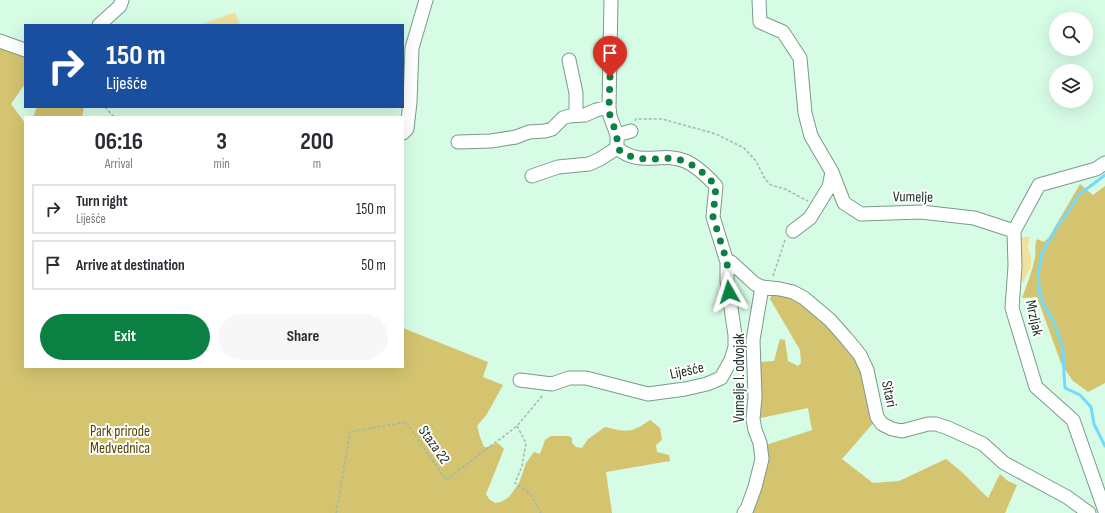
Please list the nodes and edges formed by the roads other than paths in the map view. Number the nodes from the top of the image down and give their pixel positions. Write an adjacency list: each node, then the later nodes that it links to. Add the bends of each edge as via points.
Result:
1 (122, 0): 5 (street, via 120,6)
2 (426, 0): 12 (street, via 412,48 408,129)
3 (611, 0): 9 (street)
4 (759, 0): 16 (street, Vumelje, via 760,22 783,32 800,58 805,113 811,136)
5 (100, 24)
6 (0, 41): 7 (street)
7 (24, 50)
8 (569, 60): 10 (street, via 576,93)
9 (609, 107): 10 (street, via 585,115); 14 (street)
10 (576, 115): 13 (street, via 563,118 552,129 545,131 529,132 491,142)
11 (631, 131): 14 (street)
12 (404, 132)
13 (458, 142)
14 (617, 142): 17 (street, via 589,164 558,167); 20 (street, Liješće, via 624,154 635,158 674,158 696,167 708,177 716,186 713,217)
15 (1105, 162): 19 (street, via 1096,169 1039,185)
16 (832, 172): 18 (street, via 828,187 810,218); 19 (street, Vumelje, via 844,203 861,214 921,212 974,218)
17 (532, 176)
18 (793, 231)
19 (1014, 231): 23 (street, Mrzljak, via 1016,266 1012,308 1036,387 1073,420)
20 (727, 262): 21 (street, Sitari, via 731,262 755,284); 22 (street, Liješće, via 735,347 721,378 686,389 648,394 586,378 568,378 552,384)
21 (764, 287): 24 (street, Vumelje I. odvojak, via 753,340 753,419 762,458 755,487); 25 (street, Sitari, via 793,292 804,298 846,338 860,355 867,370 877,417 882,424 902,430 928,424 948,428 983,444 1004,464 1067,497)
22 (520, 380)
23 (1105, 511)
24 (744, 513)
25 (1089, 513)

